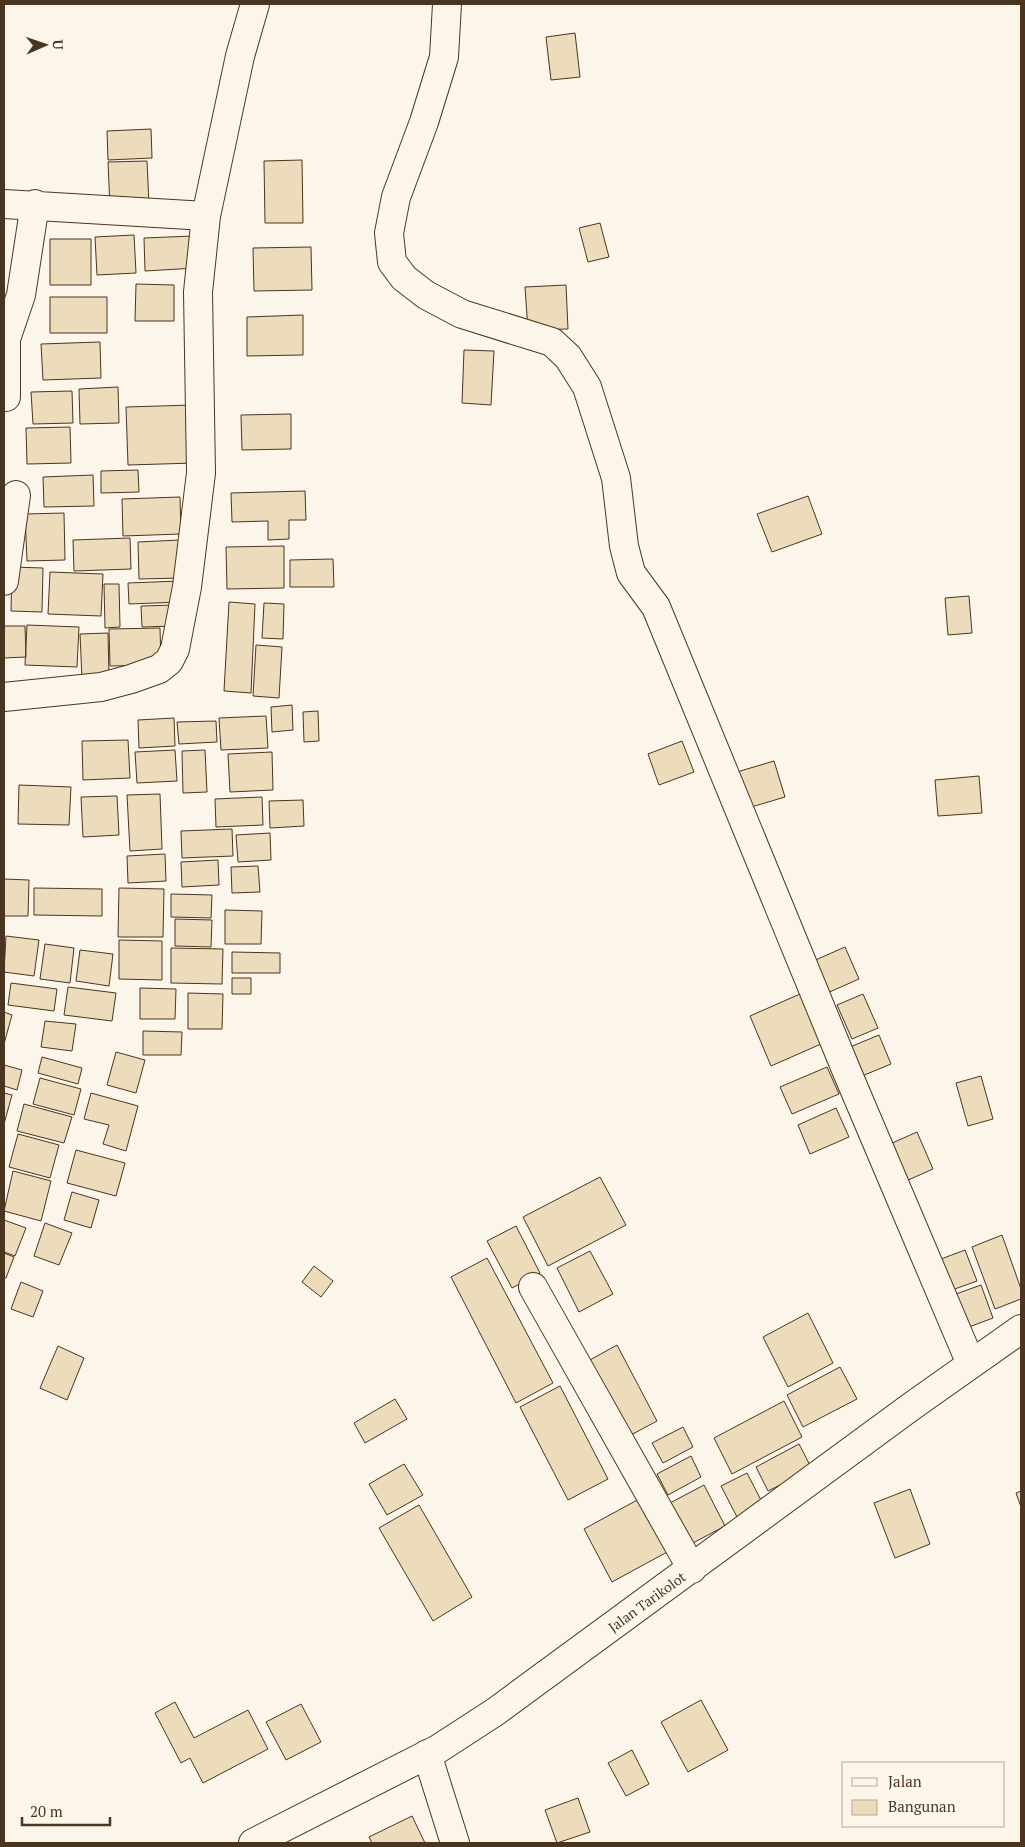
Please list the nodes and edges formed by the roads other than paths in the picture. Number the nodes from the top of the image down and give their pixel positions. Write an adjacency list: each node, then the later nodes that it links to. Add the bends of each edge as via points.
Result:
1 (255, 4): 5 (street, via 238,64)
2 (447, 4): 12 (street, via 444,57 396,197 389,233 392,262 404,278 426,295 462,314 552,342 568,356 587,387 616,478 624,546 631,573 656,608)
3 (4, 204): 4 (street)
4 (35, 204): 5 (street); 6 (street, via 21,295 6,339)
5 (206, 216): 9 (street, via 198,292 201,473 187,587 175,649 169,661 159,669 138,677 101,687)
6 (6, 397)
7 (16, 495): 8 (street)
8 (4, 581)
9 (4, 697)
10 (533, 1286): 13 (street)
11 (1021, 1329): 12 (street, Jalan Tarikolot)
12 (971, 1364): 13 (street, Jalan Tarikolot)
13 (692, 1569): 14 (street, Jalan Tarikolot, via 495,1712)
14 (427, 1754): 15 (street, Jalan Tarikolot); 16 (street)
15 (253, 1843)
16 (455, 1843)

